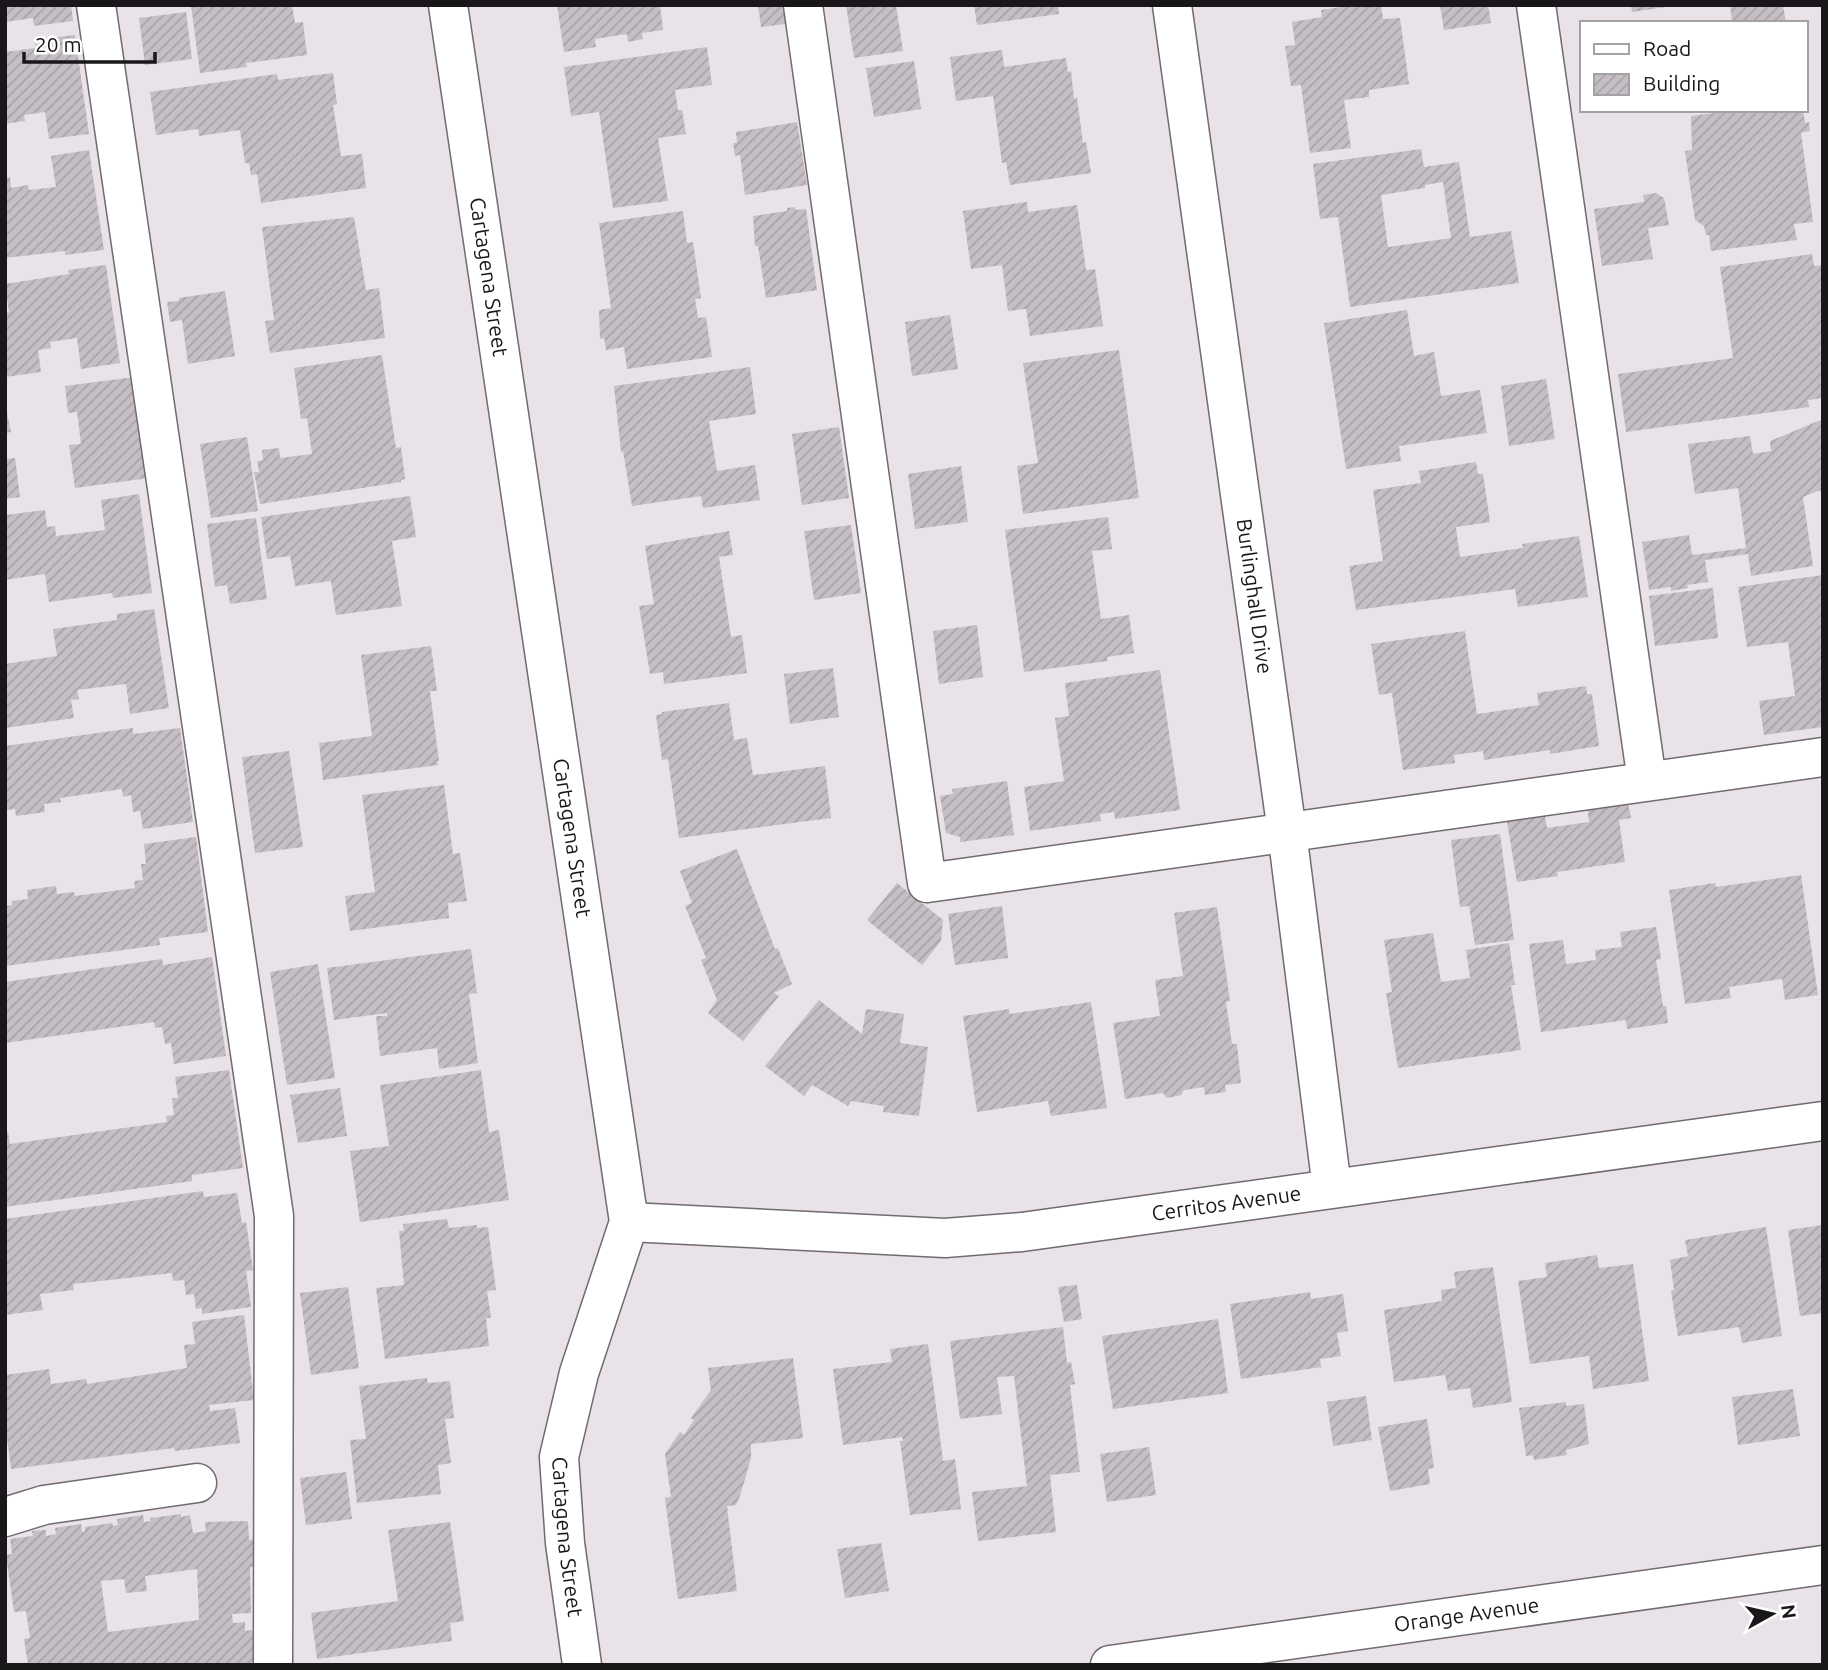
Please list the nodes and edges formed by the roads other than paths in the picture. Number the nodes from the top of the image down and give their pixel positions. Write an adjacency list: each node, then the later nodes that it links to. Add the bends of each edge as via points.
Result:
1 (96, 5): 16 (street, via 274,1216)
2 (448, 5): 11 (street, Cartagena Street)
3 (803, 5): 8 (street, via 927,883)
4 (1172, 5): 8 (street, Burlinghall Drive)
5 (1536, 5): 7 (street)
6 (1823, 757): 7 (street)
7 (1647, 781): 8 (street)
8 (1287, 832): 10 (street, Burlinghall Drive)
9 (1823, 1121): 10 (street, Cerritos Avenue)
10 (1332, 1188): 11 (street, Cerritos Avenue, via 1022,1233 946,1238)
11 (629, 1222): 17 (street, Cartagena Street, via 579,1373 559,1457)
12 (197, 1483): 13 (street, via 44,1505)
13 (5, 1517)
14 (1823, 1565): 15 (street, Orange Avenue)
15 (1116, 1664)
16 (273, 1665)
17 (582, 1665)

